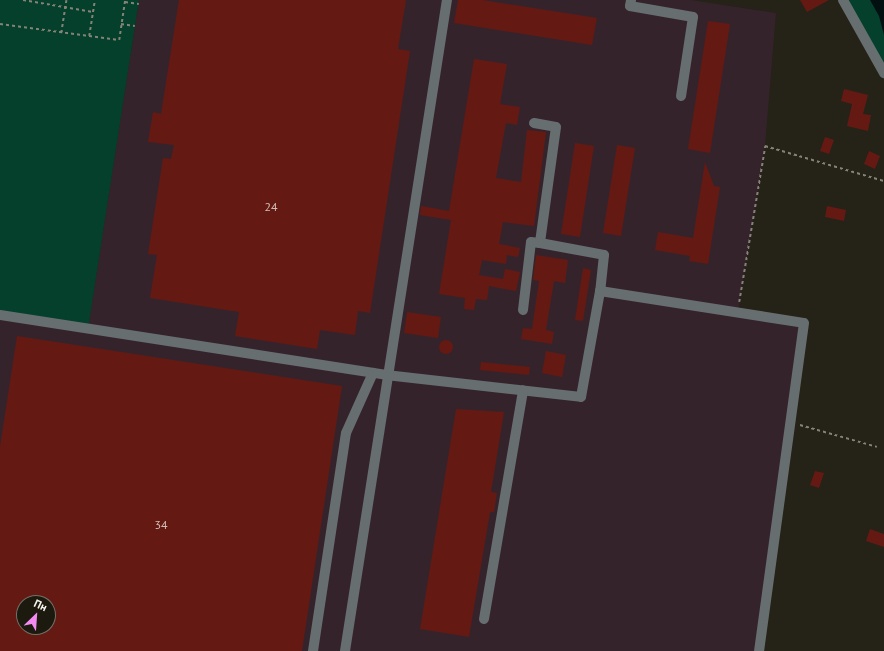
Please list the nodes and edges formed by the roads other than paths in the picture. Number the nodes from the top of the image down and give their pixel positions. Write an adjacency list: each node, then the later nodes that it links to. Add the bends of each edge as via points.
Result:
1 (447, 0): 12 (street)
2 (631, 0): 5 (street, via 630,6 693,17)
3 (843, 0): 4 (street)
4 (884, 73)
5 (681, 96)
6 (534, 123): 7 (street, via 556,127)
7 (540, 243): 8 (street, via 604,255); 9 (street, via 531,242)
8 (600, 291): 13 (street, via 581,397); 17 (street, via 804,323 793,422)
9 (523, 310)
10 (0, 315): 11 (street)
11 (373, 373): 12 (street); 15 (street, via 346,433)
12 (386, 375): 13 (street); 16 (street)
13 (523, 390): 14 (street)
14 (484, 619)
15 (312, 651)
16 (345, 651)
17 (759, 651)

